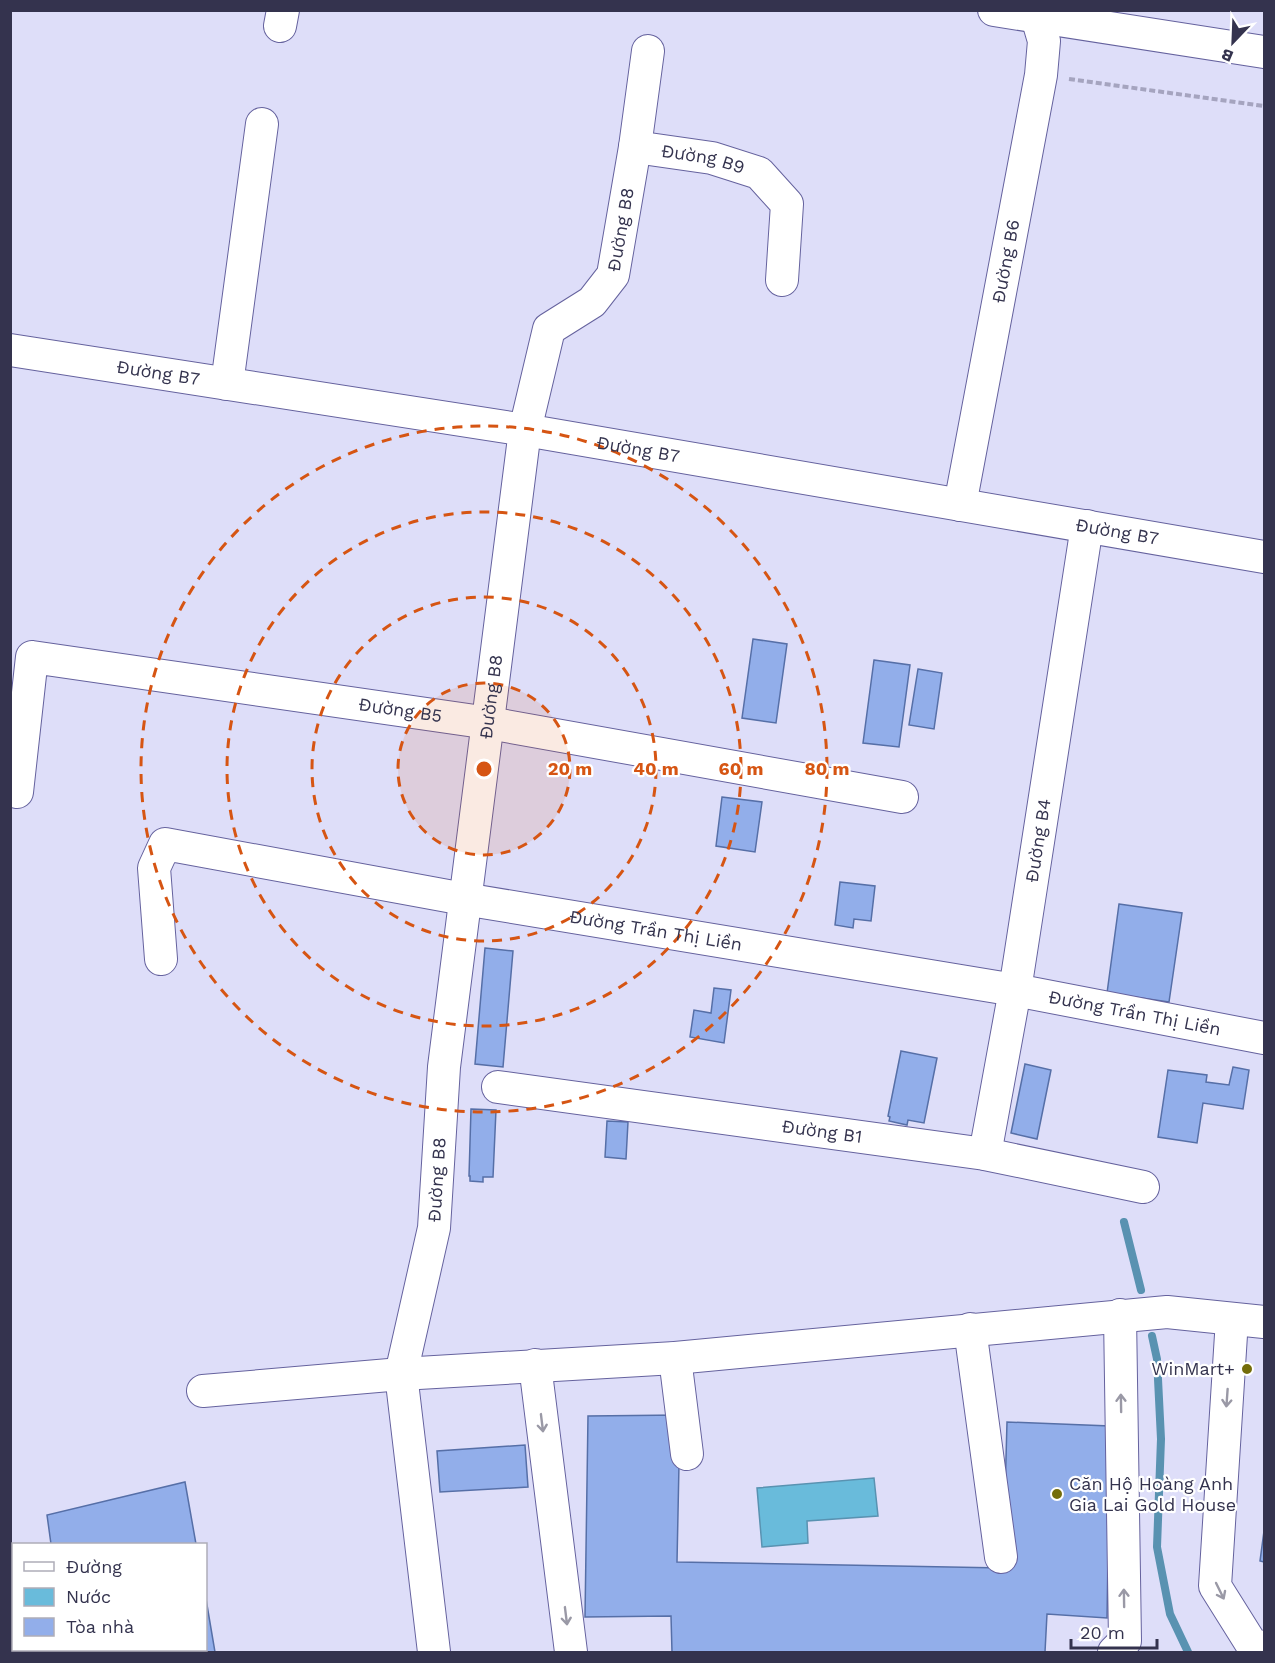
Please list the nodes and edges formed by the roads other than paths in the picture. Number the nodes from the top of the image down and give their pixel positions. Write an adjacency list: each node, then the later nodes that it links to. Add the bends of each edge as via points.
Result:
1 (994, 10): 2 (street)
2 (1037, 14): 4 (street); 11 (street, Đường B6, via 1044,41 1041,75)
3 (648, 51): 6 (street, Đường B8)
4 (1264, 52)
5 (261, 124): 9 (street)
6 (635, 147): 7 (street, Đường B9, via 712,158 759,173 787,204); 10 (street, Đường B8, via 613,275 592,302 549,329)
7 (782, 280)
8 (10, 350): 9 (street, Đường B7)
9 (227, 384): 10 (street, Đường B7)
10 (525, 430): 11 (street, Đường B7); 14 (street, Đường B8)
11 (960, 506): 12 (street, Đường B7)
12 (1087, 526): 13 (street, Đường B7); 19 (street, Đường B4)
13 (1264, 557)
14 (489, 723): 15 (street, Đường B5, via 32,657); 16 (street, Đường B5); 17 (street, Đường B8)
15 (17, 792)
16 (902, 797)
17 (464, 899): 18 (street, Đường Trần Thị Liền, via 165,844 154,868); 19 (street, Đường Trần Thị Liền); 30 (street, Đường B8, via 444,1067 435,1228)
18 (161, 959)
19 (1015, 990): 20 (street, Đường Trần Thị Liền); 22 (street, Đường B4)
20 (1264, 1038)
21 (498, 1087): 22 (street, Đường B1)
22 (985, 1154): 23 (street, Đường B1)
23 (1143, 1187)
24 (1120, 1315): 25 (street, via 1167,1312); 27 (street); 37 (street, one-way to 24, via 1125,1641)
25 (1232, 1319): 26 (street); 34 (street, one-way to 34, via 1215,1586 1252,1645)
26 (1264, 1322)
27 (970, 1329): 28 (street); 33 (street)
28 (675, 1358): 29 (street); 32 (street)
29 (535, 1365): 30 (street); 36 (street, one-way to 36)
30 (401, 1374): 31 (street); 35 (street, Đường B8)
31 (202, 1391)
32 (687, 1454)
33 (1002, 1557)
34 (1264, 1647)
35 (434, 1653)
36 (571, 1653)
37 (1114, 1653)

